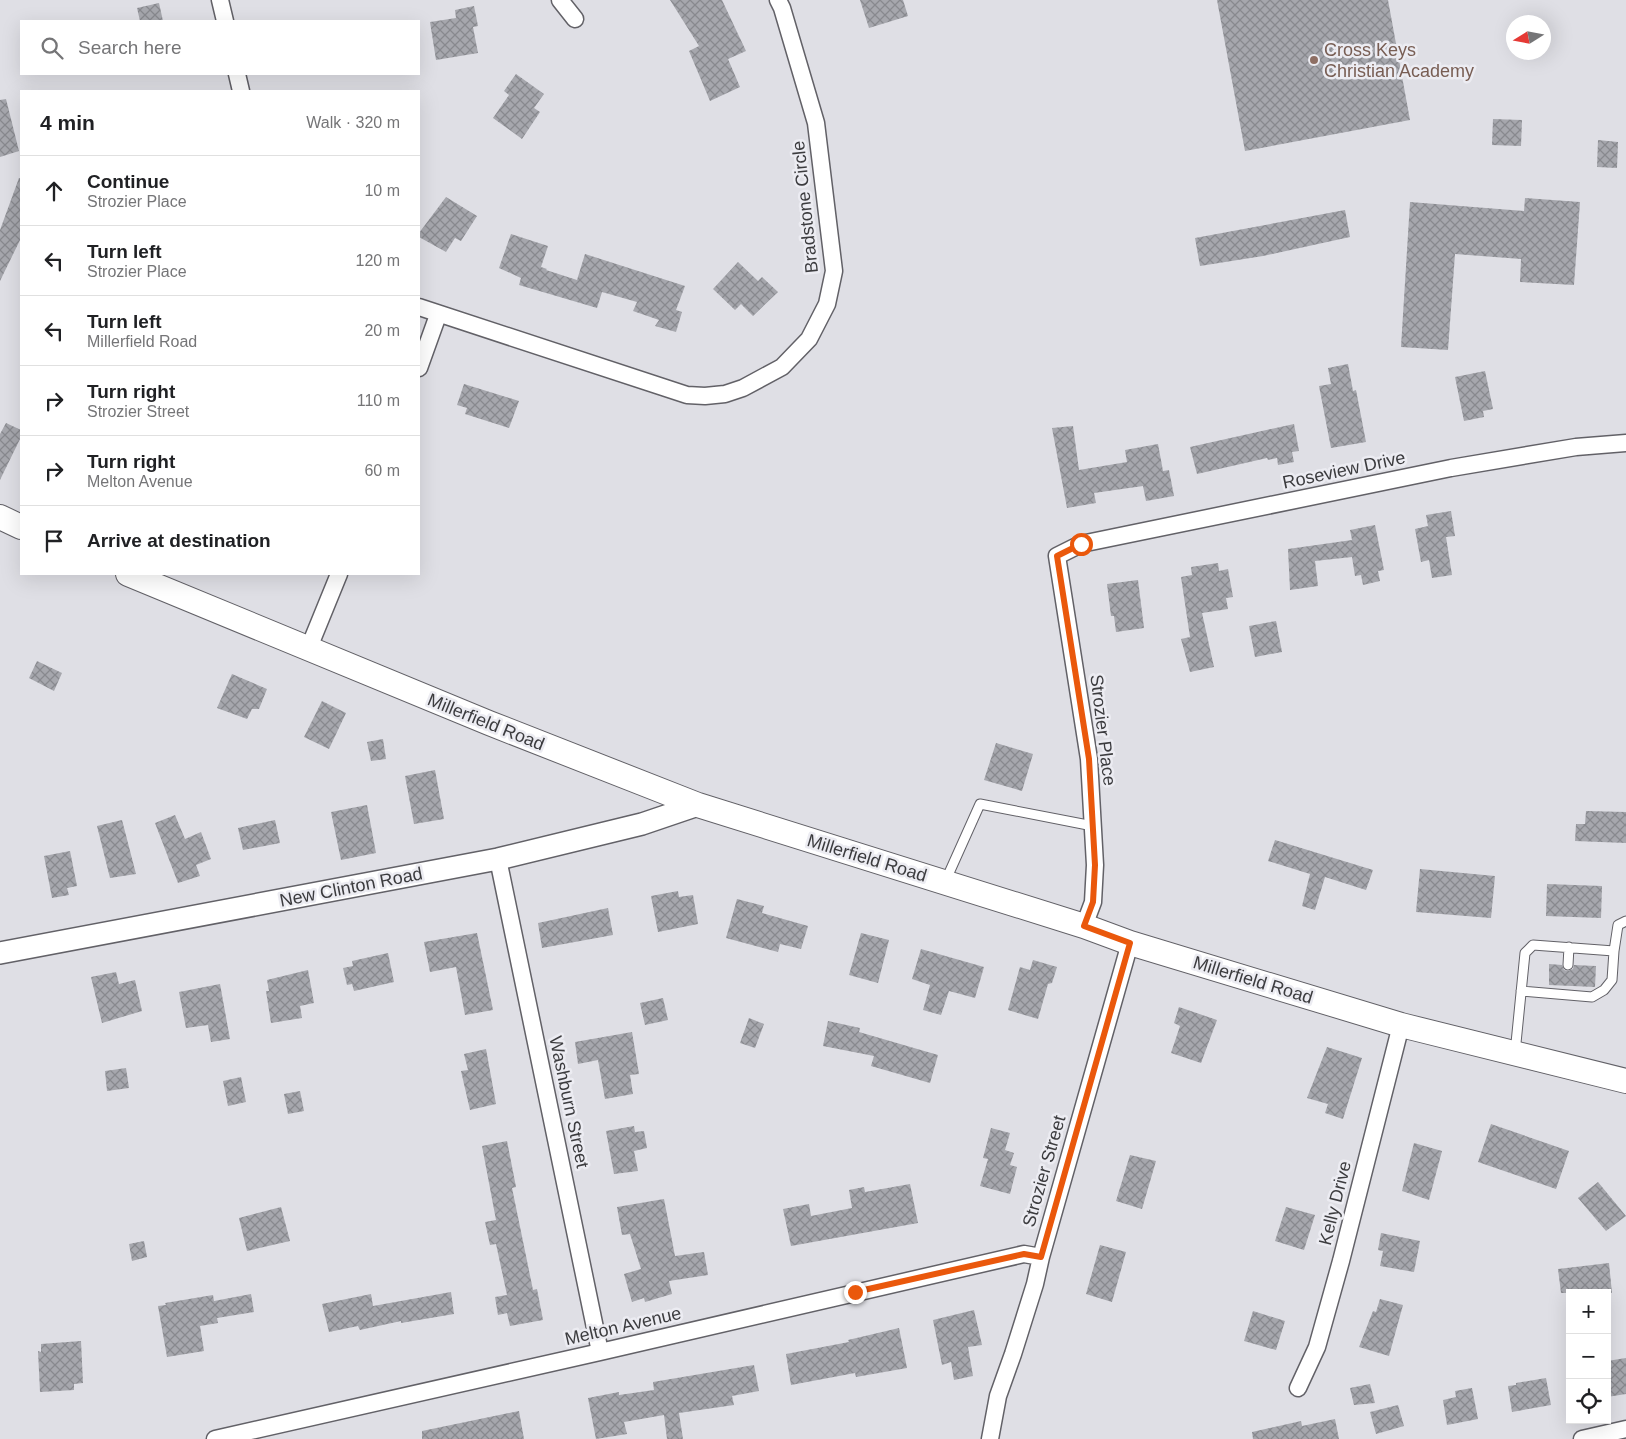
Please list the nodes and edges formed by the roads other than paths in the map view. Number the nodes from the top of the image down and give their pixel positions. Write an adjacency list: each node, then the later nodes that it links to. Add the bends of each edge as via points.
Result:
1 (220, 0): 5 (street)
2 (560, 0): 4 (street)
3 (778, 0): 9 (street, Bradstone Circle, via 816,123 834,271 827,304 809,339 782,367 734,391 705,396 687,395)
4 (574, 19)
5 (225, 20)
6 (237, 75): 7 (street)
7 (242, 90)
8 (420, 307): 9 (street, Bradstone Circle)
9 (438, 315): 10 (street)
10 (420, 365)
11 (1626, 443): 14 (street, Roseview Drive, via 1576,447 1451,468 1081,544)
12 (0, 517): 13 (main road)
13 (20, 527)
14 (1072, 549): 19 (street, Strozier Place, via 1057,556 1089,759)
15 (130, 575): 17 (main road, Millerfield Road)
16 (339, 575): 17 (street)
17 (308, 650): 18 (main road, Millerfield Road)
18 (698, 805): 20 (street, New Clinton Road, via 642,824); 21 (main road, Millerfield Road)
19 (1093, 826): 21 (lane, via 980,804); 23 (street, Strozier Place, via 1093,902)
20 (498, 859): 27 (street, New Clinton Road); 34 (street, Washburn Street)
21 (945, 882): 23 (main road, Millerfield Road)
22 (1626, 921): 26 (lane, via 1618,925)
23 (1084, 926): 24 (main road, Millerfield Road)
24 (1130, 943): 30 (main road, Millerfield Road); 33 (street, Strozier Street)
25 (1569, 947): 26 (lane); 28 (lane); 29 (lane, via 1533,945 1525,953)
26 (1614, 951): 29 (lane, via 1612,980 1592,997 1567,990)
27 (0, 953)
28 (1568, 965)
29 (1521, 991): 31 (lane)
30 (1401, 1025): 31 (main road, Millerfield Road); 35 (street, Kelly Drive, via 1317,1347)
31 (1515, 1053): 32 (main road, Millerfield Road)
32 (1626, 1081)
33 (1041, 1257): 34 (street, Melton Avenue, via 1024,1254); 38 (street, Strozier Street, via 1019,1337 998,1396)
34 (600, 1352): 37 (street, Melton Avenue)
35 (1298, 1388)
36 (1626, 1429): 39 (street)
37 (215, 1439)
38 (990, 1439)
39 (1582, 1439)

